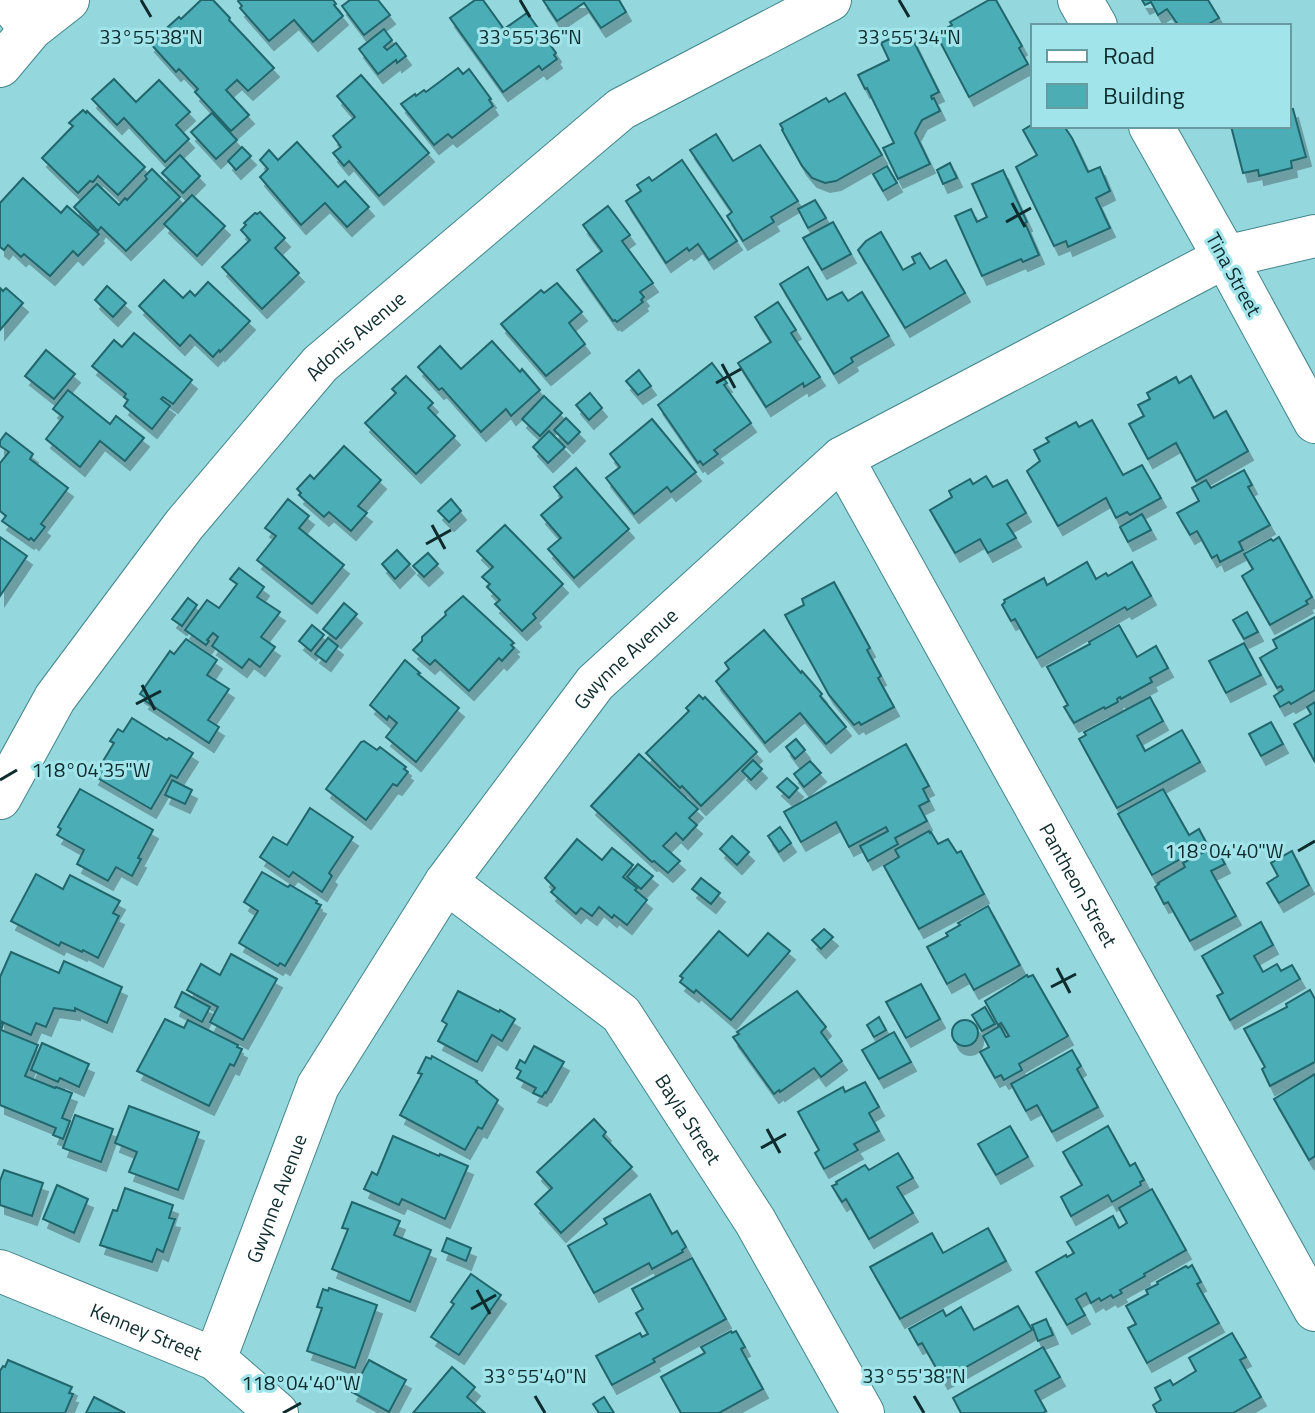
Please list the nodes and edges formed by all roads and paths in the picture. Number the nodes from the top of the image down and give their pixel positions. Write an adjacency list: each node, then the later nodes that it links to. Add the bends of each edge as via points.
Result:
1 (68, 0): 4 (street)
2 (830, 0): 12 (street, Adonis Avenue, via 621,109 320,364 184,525 55,698)
3 (1080, 0): 5 (street)
4 (19, 15): 6 (street)
5 (1094, 24)
6 (0, 66)
7 (1152, 128): 9 (street, Tina Street)
8 (1315, 236): 9 (street, Gwynne Avenue)
9 (1225, 257): 10 (street, Tina Street); 11 (street, Gwynne Avenue)
10 (1315, 422)
11 (842, 458): 13 (street, Gwynne Avenue, via 595,683); 15 (street, Pantheon Street)
12 (0, 798)
13 (446, 882): 16 (street, Gwynne Avenue, via 318,1086); 18 (street, Bayla Street, via 621,1014 755,1221)
14 (0, 1271): 16 (street, Kenney Street)
15 (1315, 1310)
16 (215, 1359): 17 (street, Kenney Street)
17 (277, 1413)
18 (863, 1413)

